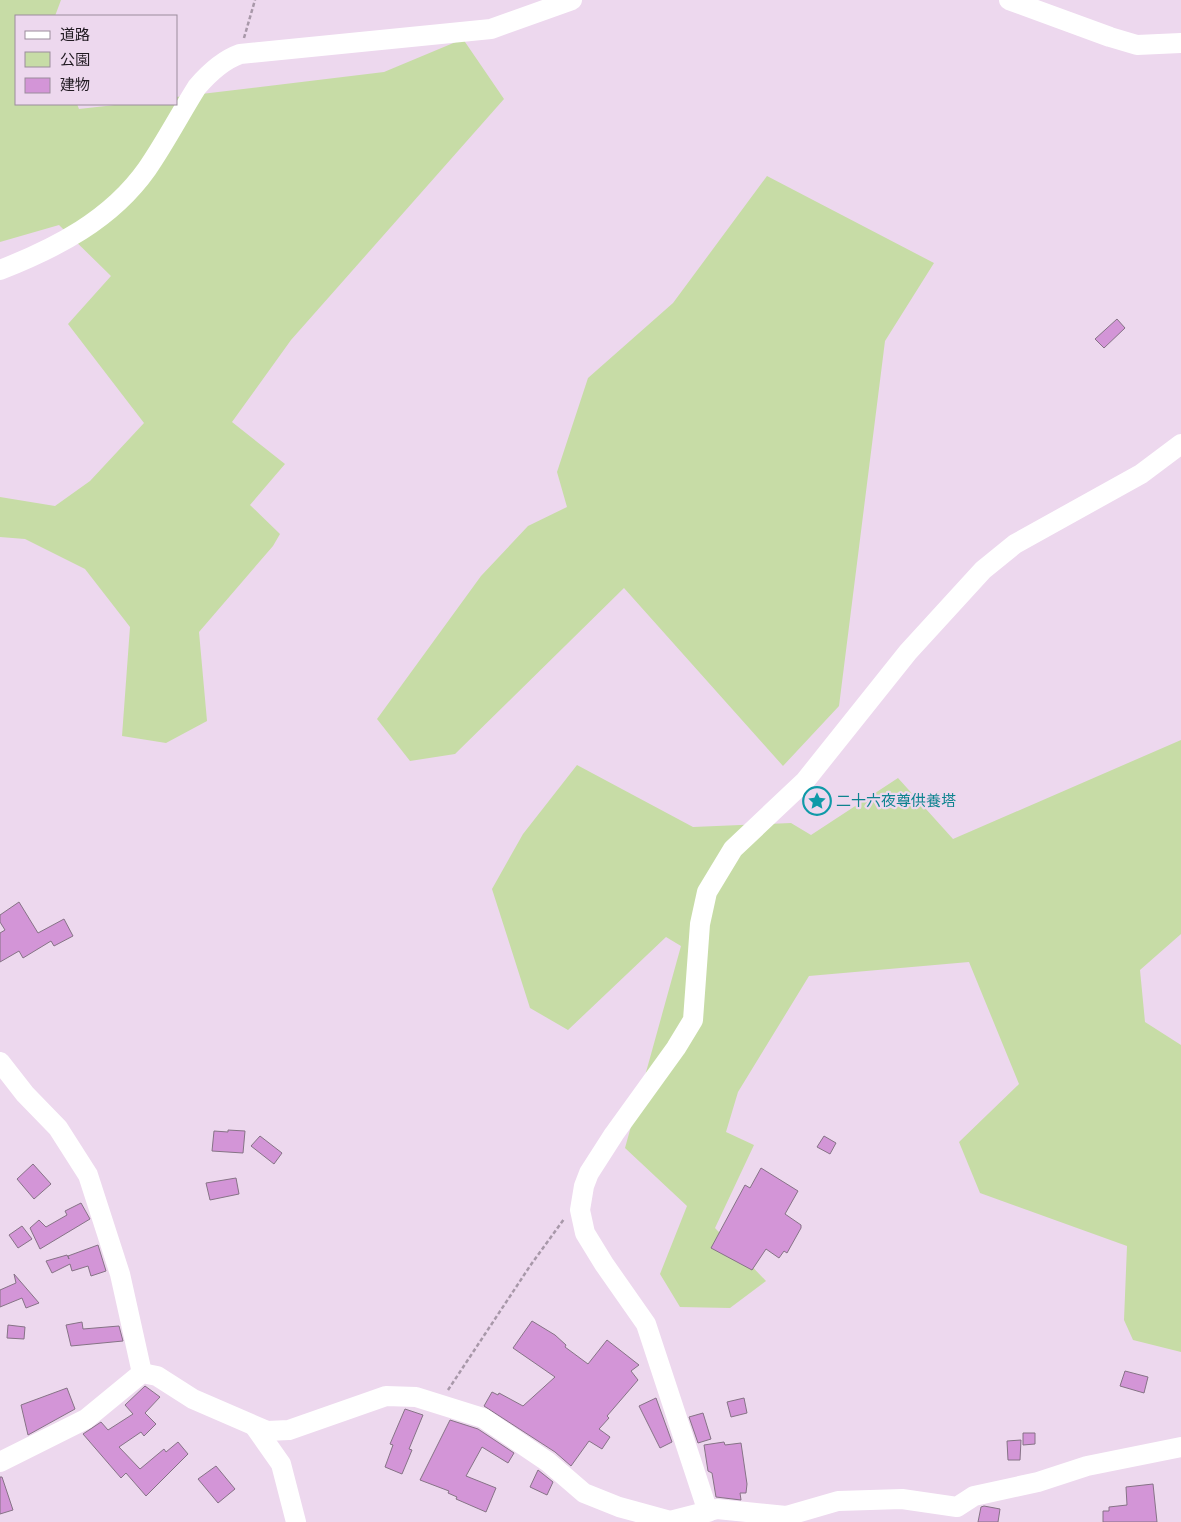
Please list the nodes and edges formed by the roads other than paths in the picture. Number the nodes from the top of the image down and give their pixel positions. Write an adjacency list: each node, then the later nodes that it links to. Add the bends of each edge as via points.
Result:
1 (572, 0): 4 (street, via 491,29 240,54 222,63 197,87 148,168 114,205 58,245)
2 (1009, 0): 3 (street, via 1137,45)
3 (1181, 43)
4 (0, 270)
5 (1181, 444): 11 (street, via 1141,474 1015,544 983,570 908,652 805,781 728,855 714,877 704,902 697,950 693,1020 589,1173 580,1210 585,1233 646,1324)
6 (0, 1062): 7 (street, via 58,1128 88,1175 120,1274)
7 (142, 1373): 8 (street, via 157,1376 193,1399); 10 (street, via 86,1419)
8 (255, 1427): 11 (street, via 267,1431 289,1430 386,1396 416,1397 483,1418 548,1462 584,1493 670,1521); 13 (street, via 281,1464)
9 (1181, 1448): 12 (street, via 1087,1466 1038,1482 974,1496)
10 (0, 1462)
11 (708, 1512): 12 (street, via 717,1509 786,1516 838,1500 902,1499)
12 (957, 1515)
13 (296, 1522)

